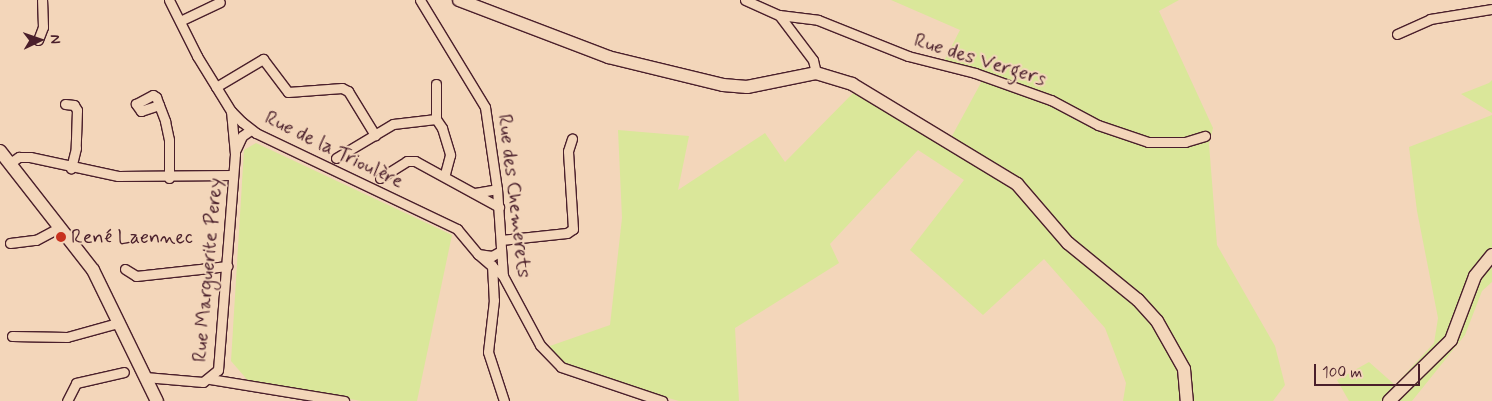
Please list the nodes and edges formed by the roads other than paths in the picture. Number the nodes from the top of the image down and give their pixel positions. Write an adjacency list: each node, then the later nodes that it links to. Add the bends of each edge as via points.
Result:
1 (42, 0): 11 (street, via 43,27)
2 (169, 0): 9 (street, Rue de la Trioulère)
3 (420, 0): 34 (street, Rue des Chemerets, via 484,107)
4 (459, 0): 12 (street, via 608,57 723,85 747,87)
5 (744, 0): 8 (street, Rue des Vergers)
6 (220, 2): 9 (street)
7 (1492, 9): 10 (street, via 1430,19)
8 (779, 15): 12 (street, via 813,60); 23 (street, Rue des Vergers, via 818,20 908,56 984,76 1051,100 1098,125 1148,142 1185,142)
9 (180, 21): 14 (street, Rue de la Trioulère)
10 (1397, 34)
11 (38, 40)
12 (816, 73): 58 (street, via 852,84 1017,184 1068,244 1138,300 1157,321 1184,369)
13 (436, 84): 18 (street)
14 (216, 87): 17 (street, Rue de la Trioulère); 22 (street, via 263,59 288,92 342,88 348,91)
15 (65, 104): 29 (street, via 74,105 77,110 76,148)
16 (160, 105): 32 (street, via 169,140)
17 (231, 111): 19 (street, Rue de la Trioulère); 20 (street, Rue Marguerite Perey)
18 (436, 119): 22 (street, via 393,124); 30 (street, via 450,155)
19 (242, 122): 20 (street); 21 (street, Rue de la Trioulère)
20 (235, 130): 26 (street, Rue Marguerite Perey)
21 (251, 130): 26 (street, Rue Marguerite Perey, via 242,136); 41 (street, Rue de la Trioulère, via 457,229)
22 (375, 134): 27 (street)
23 (1205, 136)
24 (572, 139): 38 (street, via 568,151 573,230)
25 (0, 150): 28 (street)
26 (235, 154): 31 (street, Rue Marguerite Perey)
27 (336, 158)
28 (10, 163): 29 (street, via 30,157); 37 (street)
29 (71, 168): 32 (street, via 118,176)
30 (445, 174): 33 (street, via 416,161 407,161); 35 (street)
31 (233, 175): 32 (street); 44 (street, Rue Marguerite Perey)
32 (169, 178)
33 (380, 178)
34 (497, 189): 35 (street); 36 (street, Rue des Chemerets)
35 (475, 192): 36 (street)
36 (499, 207): 38 (street, Rue des Chemerets)
37 (60, 227): 39 (street, via 36,240); 48 (street, via 93,270)
38 (501, 240): 40 (street, Rue des Chemerets)
39 (10, 243)
40 (501, 251): 41 (street, via 492,256); 43 (street, Rue des Chemerets)
41 (478, 254): 45 (street, Rue de la Trioulère)
42 (1492, 256): 59 (street, via 1475,276 1451,340)
43 (502, 264): 45 (street); 47 (street, Rue des Chemerets)
44 (227, 266): 46 (street, via 136,276); 52 (street, Rue Marguerite Perey, via 220,363)
45 (491, 266): 47 (street, Rue de la Trioulère); 56 (street, via 494,300 488,352)
46 (125, 269)
47 (503, 276): 57 (street, Rue des Chemerets, via 540,345 561,367)
48 (118, 323): 49 (street, via 67,337); 51 (street)
49 (12, 336)
50 (124, 372): 53 (street, via 76,383)
51 (145, 377): 52 (street, Rue Marguerite Perey, via 153,375 191,382); 54 (street)
52 (210, 379): 55 (street)
53 (67, 401)
54 (157, 401)
55 (344, 401)
56 (504, 401)
57 (662, 401)
58 (1187, 401)
59 (1389, 401)

